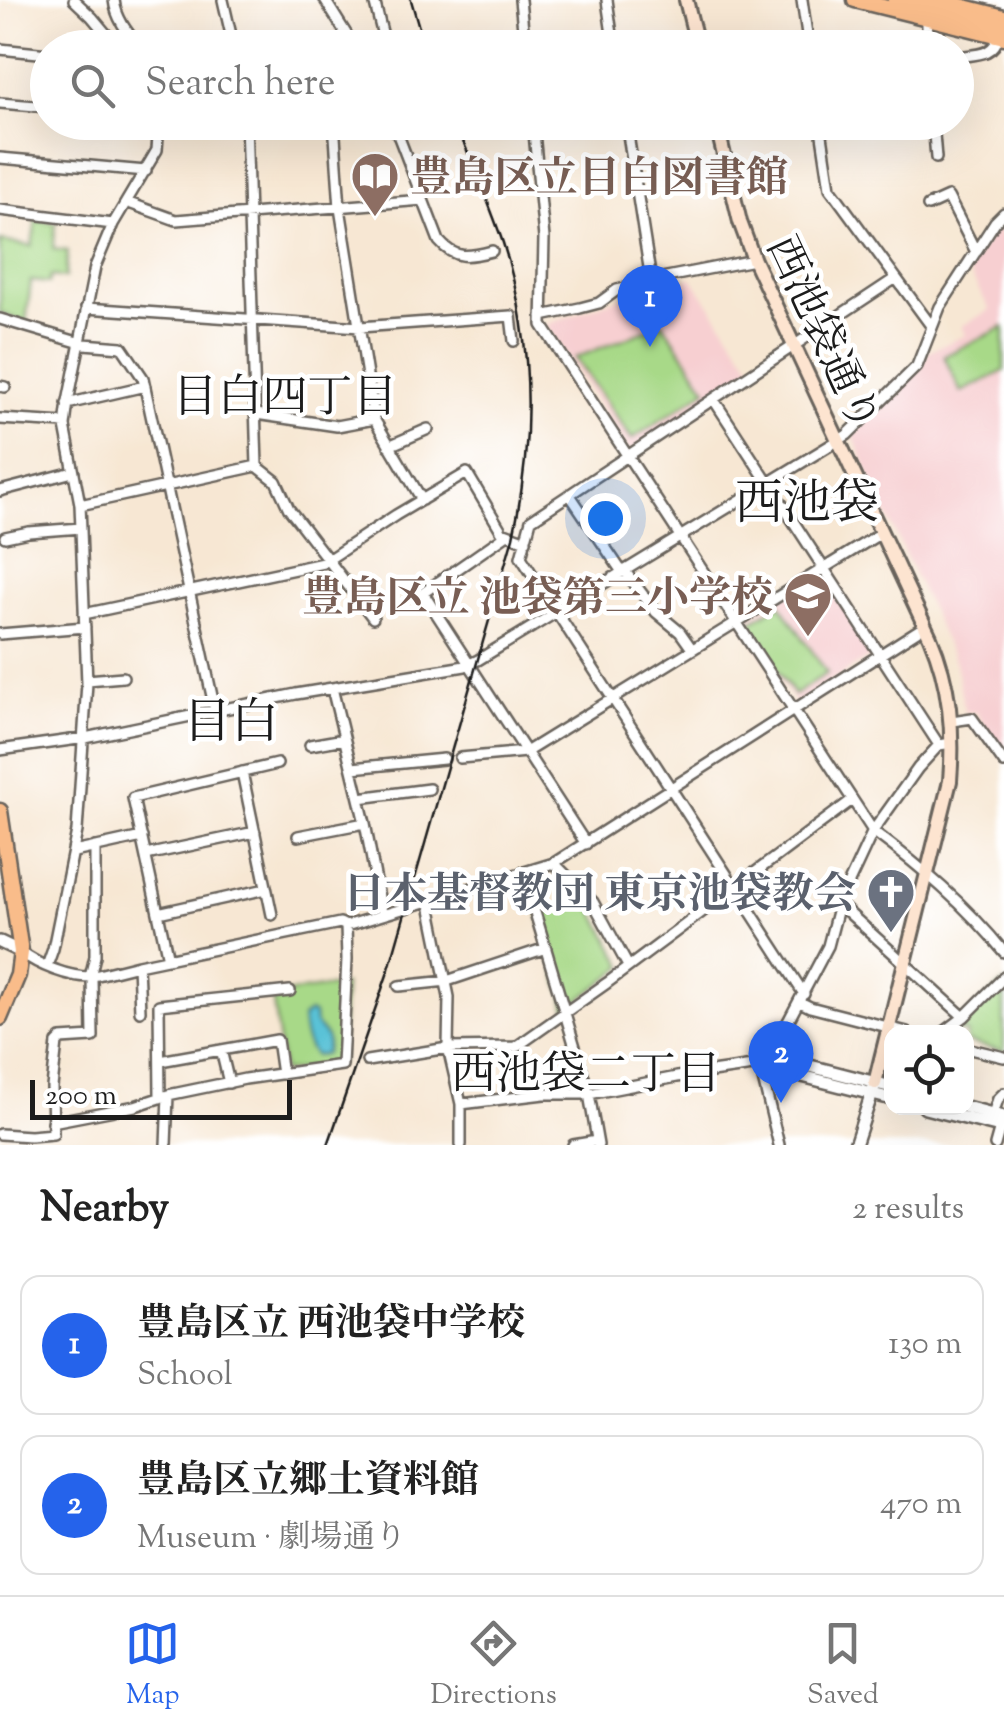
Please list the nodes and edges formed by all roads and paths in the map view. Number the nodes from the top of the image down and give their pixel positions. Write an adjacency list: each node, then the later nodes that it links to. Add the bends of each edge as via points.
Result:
1 (74, 0): 15 (street)
2 (114, 0): 16 (street)
3 (222, 0): 17 (street)
4 (325, 0): 18 (street)
5 (374, 0): 19 (street)
6 (520, 0): 20 (street)
7 (606, 0): 21 (street)
8 (686, 0): 22 (main road)
9 (802, 0): 23 (street)
10 (855, 0): 13 (main road)
11 (898, 0): 14 (highway)
12 (936, 0): 14 (main road)
13 (927, 18): 14 (main road); 24 (street)
14 (1000, 22): 27 (street, via 996,46)
15 (103, 30)
16 (126, 30)
17 (230, 30)
18 (344, 30)
19 (382, 30)
20 (523, 30)
21 (611, 30)
22 (694, 30)
23 (807, 30)
24 (927, 30)
25 (0, 48): 26 (street)
26 (30, 52)
27 (974, 54)
28 (0, 103): 29 (street)
29 (30, 106)
30 (157, 140): 41 (street)
31 (247, 140): 48 (street)
32 (335, 140): 45 (street)
33 (401, 140): 42 (street)
34 (535, 140): 56 (street, via 544,238)
35 (629, 140): 54 (street)
36 (720, 140): 52 (main road, 西池袋通り)
37 (823, 140): 53 (street, via 830,188)
38 (934, 140): 40 (street)
39 (0, 158): 41 (street)
40 (936, 158)
41 (146, 171): 43 (street)
42 (423, 200): 45 (street); 50 (street, via 450,253)
43 (126, 202): 48 (street, via 176,220); 49 (street)
44 (928, 206): 51 (street, via 948,197)
45 (340, 208): 48 (street); 59 (street)
46 (0, 210): 49 (street)
47 (1004, 213): 51 (street)
48 (250, 214): 58 (street)
49 (114, 224): 55 (street)
50 (492, 251)
51 (976, 252): 60 (street)
52 (754, 260): 54 (street); 63 (main road, 西池袋通り)
53 (896, 278): 60 (street); 63 (street)
54 (651, 280): 56 (street)
55 (86, 308): 58 (street); 62 (street)
56 (542, 316): 74 (street)
57 (0, 319): 62 (street)
58 (253, 320): 59 (street); 67 (street)
59 (360, 327): 61 (street, via 511,316); 69 (street)
60 (932, 327): 72 (street, via 917,366)
61 (514, 341)
62 (79, 342): 64 (street, via 122,347); 66 (street)
63 (795, 346): 65 (street); 72 (main road, 西池袋通り)
64 (145, 386): 66 (street); 78 (street)
65 (714, 400): 74 (street); 77 (street)
66 (68, 404): 70 (street)
67 (256, 414): 69 (street, via 337,426); 75 (street)
68 (0, 419): 70 (street)
69 (374, 419): 73 (street)
70 (65, 424): 76 (street)
71 (428, 429): 73 (street)
72 (838, 440): 77 (street); 84 (main road, 西池袋通り)
73 (389, 446): 81 (street)
74 (628, 456): 80 (street); 86 (street)
75 (257, 466): 78 (street); 89 (street, via 276,481)
76 (73, 472): 79 (street); 82 (street)
77 (767, 483): 86 (street); 90 (street)
78 (167, 486): 82 (street); 92 (street)
79 (0, 491)
80 (570, 495): 88 (street, via 531,520); 91 (street)
81 (422, 500): 85 (street, via 467,474); 89 (street)
82 (80, 505): 83 (street)
83 (81, 528): 87 (street); 94 (street)
84 (881, 533): 90 (street); 97 (main road, 西池袋通り)
85 (506, 535): 88 (street); 102 (street, via 423,592)
86 (681, 536): 91 (street); 96 (street)
87 (5, 537)
88 (526, 540): 93 (street, via 521,558)
89 (328, 560): 92 (street); 95 (street)
90 (823, 568): 96 (street); 101 (street)
91 (623, 571): 93 (street); 100 (street)
92 (189, 591): 94 (street); 107 (street)
93 (556, 612): 102 (street); 106 (street)
94 (84, 614): 98 (street)
95 (373, 618)
96 (736, 621): 100 (street); 108 (street)
97 (925, 626): 101 (street); 109 (main road, 西池袋通り)
98 (85, 627): 99 (street); 104 (street)
99 (0, 634)
100 (692, 649): 106 (street)
101 (880, 654): 108 (street); 112 (street)
102 (468, 664): 105 (street); 115 (street)
103 (123, 677): 104 (street)
104 (87, 680): 110 (street)
105 (332, 688): 107 (street); 111 (street)
106 (612, 699): 115 (street); 122 (street)
107 (216, 710): 110 (street)
108 (794, 710): 122 (street); 125 (street)
109 (952, 721): 112 (main road, 西池袋通り); 118 (street, via 972,718)
110 (85, 738): 114 (street); 134 (street)
111 (344, 740): 113 (street); 120 (street)
112 (946, 744): 128 (street, via 918,768); 138 (main road, 西池袋通り, via 950,782)
113 (310, 745)
114 (0, 750)
115 (526, 752): 116 (street); 132 (street)
116 (460, 758)
117 (444, 759): 120 (street)
118 (1004, 763)
119 (278, 764): 121 (street)
120 (352, 768): 124 (street)
121 (242, 772): 129 (street); 131 (street, via 134,798)
122 (671, 789): 132 (street); 140 (street)
123 (429, 790): 124 (street)
124 (359, 798): 127 (street)
125 (852, 800): 128 (street); 140 (street)
126 (0, 811): 149 (main road)
127 (365, 824): 130 (street); 144 (street)
128 (873, 831): 138 (street); 142 (street)
129 (254, 832): 135 (street); 139 (street)
130 (298, 836)
131 (142, 838): 133 (street); 135 (street)
132 (586, 844): 136 (street)
133 (95, 847): 134 (street); 156 (street)
134 (74, 852): 154 (street)
135 (146, 856): 143 (street)
136 (554, 863): 137 (street); 155 (street, via 592,902)
137 (523, 872): 141 (street); 148 (street)
138 (928, 873): 150 (street); 152 (main road, 西池袋通り)
139 (266, 888): 143 (street); 145 (street)
140 (735, 888): 155 (street); 161 (street)
141 (429, 899): 144 (street); 158 (street)
142 (839, 904): 152 (street); 161 (street, via 828,946)
143 (158, 913): 151 (street)
144 (382, 913): 146 (street)
145 (272, 915)
146 (346, 926): 151 (street); 177 (street, via 342,1064)
147 (0, 942): 149 (street)
148 (546, 948): 158 (street); 163 (street)
149 (21, 952): 154 (street); 164 (main road)
150 (1004, 952)
151 (168, 959): 153 (street)
152 (904, 962): 165 (street); 166 (main road, 西池袋通り)
153 (138, 965): 156 (street); 162 (street)
154 (46, 966): 156 (street)
155 (628, 966): 163 (street)
156 (91, 977): 188 (street, via 92,1037 57,1042)
157 (1004, 977): 165 (street)
158 (447, 982): 159 (street); 170 (street)
159 (400, 986)
160 (290, 991): 174 (street, via 159,1005)
161 (802, 998): 168 (street, via 810,1007); 176 (street)
162 (140, 1011)
163 (565, 1014): 170 (street, via 516,1047); 182 (street)
164 (0, 1018)
165 (964, 1018): 167 (street)
166 (888, 1025)
167 (954, 1025)
168 (884, 1026)
169 (884, 1043): 180 (main road, 西池袋通り)
170 (448, 1048): 175 (street); 185 (street)
171 (221, 1050): 174 (street); 177 (street, via 277,1040); 178 (street)
172 (974, 1050): 173 (street)
173 (1004, 1057)
174 (160, 1061): 184 (street)
175 (367, 1061)
176 (769, 1062): 180 (street); 182 (street); 192 (street, via 762,1079)
177 (282, 1074): 178 (street)
178 (228, 1083): 184 (street)
179 (884, 1087): 180 (street)
180 (873, 1088): 183 (street); 197 (street)
181 (1004, 1093): 189 (street)
182 (589, 1094): 185 (street); 191 (street)
183 (884, 1094)
184 (164, 1097): 188 (street); 193 (street)
185 (461, 1104): 194 (street)
186 (974, 1111): 189 (street)
187 (962, 1115): 189 (street)
188 (52, 1122): 190 (street, via 53,1134)
189 (1000, 1122): 198 (street)
190 (0, 1134)
191 (597, 1143): 195 (street)
192 (779, 1143): 196 (street)
193 (166, 1145)
194 (461, 1145)
195 (573, 1145)
196 (792, 1145)
197 (856, 1145)
198 (995, 1145)

